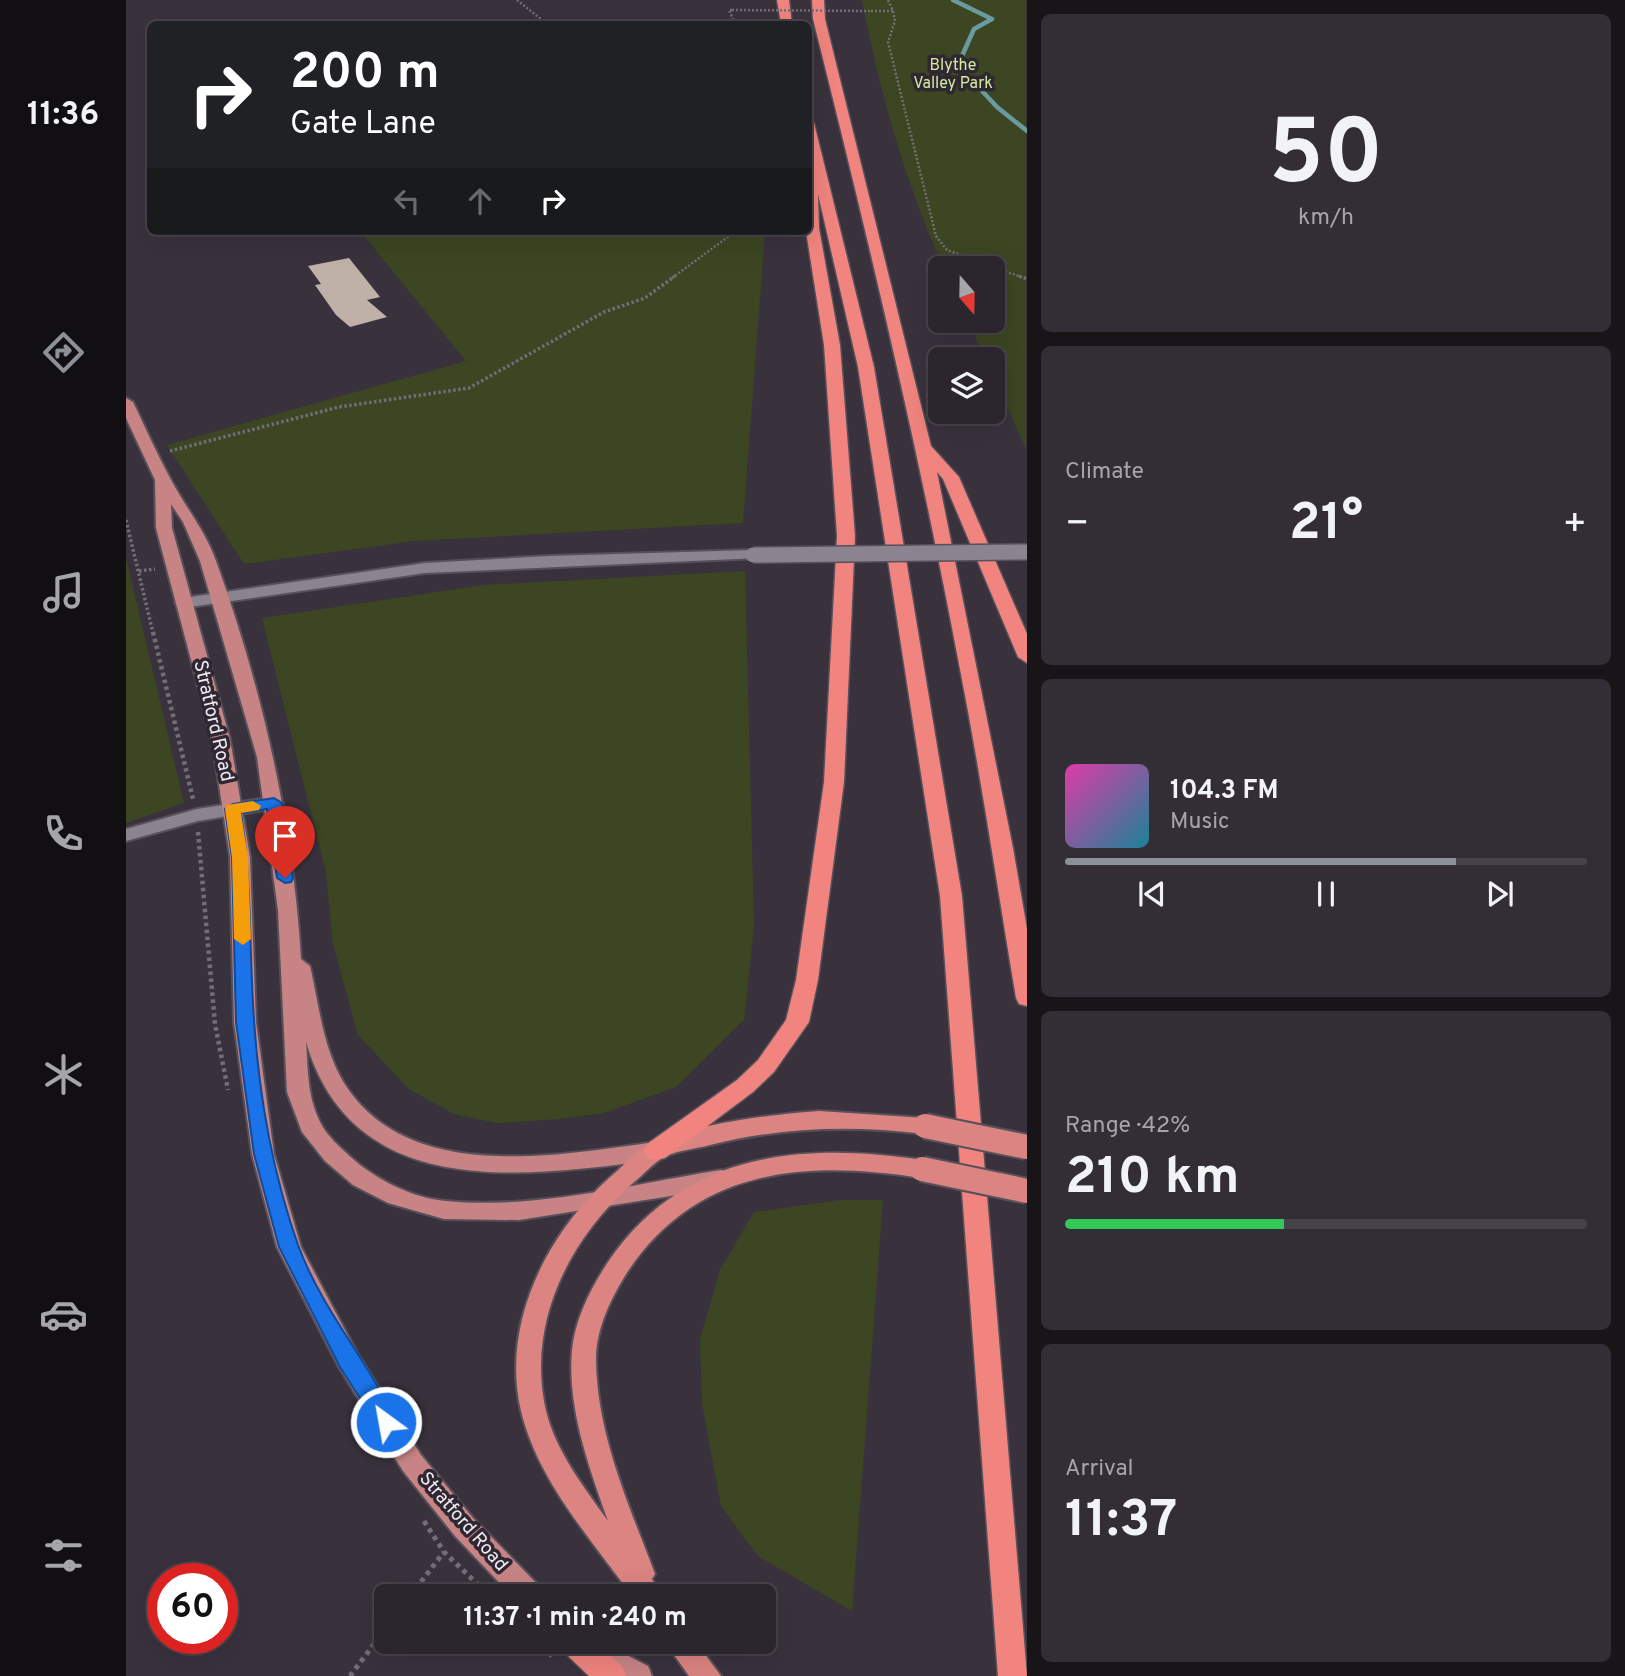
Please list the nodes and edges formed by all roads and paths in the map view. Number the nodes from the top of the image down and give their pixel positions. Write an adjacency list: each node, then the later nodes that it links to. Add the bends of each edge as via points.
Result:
1 (517, 0): 6 (path)
2 (782, 0): 8 (highway)
3 (818, 0): 14 (highway)
4 (888, 0): 5 (path)
5 (893, 11): 7 (path, bridge, via 732,10); 12 (path, via 895,21 888,42 936,236 947,250)
6 (543, 21)
7 (734, 21)
8 (786, 21)
9 (812, 140): 46 (highway, via 866,367 951,897)
10 (812, 228): 29 (highway, via 832,345 846,536 834,782 815,928 797,1022 783,1044 745,1086)
11 (731, 235): 15 (path, via 645,298 604,312 470,388 339,407)
12 (1027, 279)
13 (126, 402): 15 (main road, Stratford Road)
14 (921, 444): 21 (highway, via 951,477); 27 (highway, via 987,758)
15 (152, 456): 16 (main road, Stratford Road)
16 (163, 480): 19 (main road, Stratford Road, via 191,522); 20 (main road, Stratford Road, via 164,528)
17 (126, 520): 24 (path)
18 (1027, 552): 19 (street, bridge, via 534,560 347,577)
19 (218, 599): 20 (street); 22 (main road, Stratford Road, via 267,757)
20 (183, 603): 23 (main road, Stratford Road, via 221,739)
21 (1027, 657)
22 (274, 803): 23 (street); 26 (main road, Stratford Road)
23 (233, 809): 24 (street); 33 (main road, Stratford Road, via 240,858 245,1022 263,1154 289,1247 348,1360 412,1463)
24 (197, 815): 25 (street)
25 (126, 835)
26 (288, 910): 29 (main road, via 330,1078 370,1127 409,1148 470,1166 506,1167); 32 (main road, Stratford Road, via 298,1092 310,1126 333,1155 361,1179 396,1197 444,1210 519,1211)
27 (1027, 998)
28 (1027, 1147): 29 (highway, bridge, via 870,1118 807,1118 760,1124)
29 (656, 1151): 32 (highway)
30 (726, 1178): 31 (highway, bridge, via 787,1163 860,1160); 32 (main road, Stratford Road); 37 (highway, via 669,1209 638,1237 596,1304 588,1331 583,1358 588,1407)
31 (1027, 1191)
32 (598, 1199): 36 (highway, via 562,1251 539,1302 531,1334 529,1375 534,1413 555,1464)
33 (464, 1528): 34 (path); 35 (main road, Stratford Road)
34 (420, 1584)
35 (518, 1584)
36 (640, 1584)
37 (644, 1584)
38 (374, 1644): 42 (path)
39 (588, 1654): 43 (highway)
40 (597, 1654): 44 (main road)
41 (689, 1654): 45 (highway)
42 (349, 1676)
43 (611, 1676)
44 (638, 1676)
45 (707, 1676)
46 (1013, 1676)

